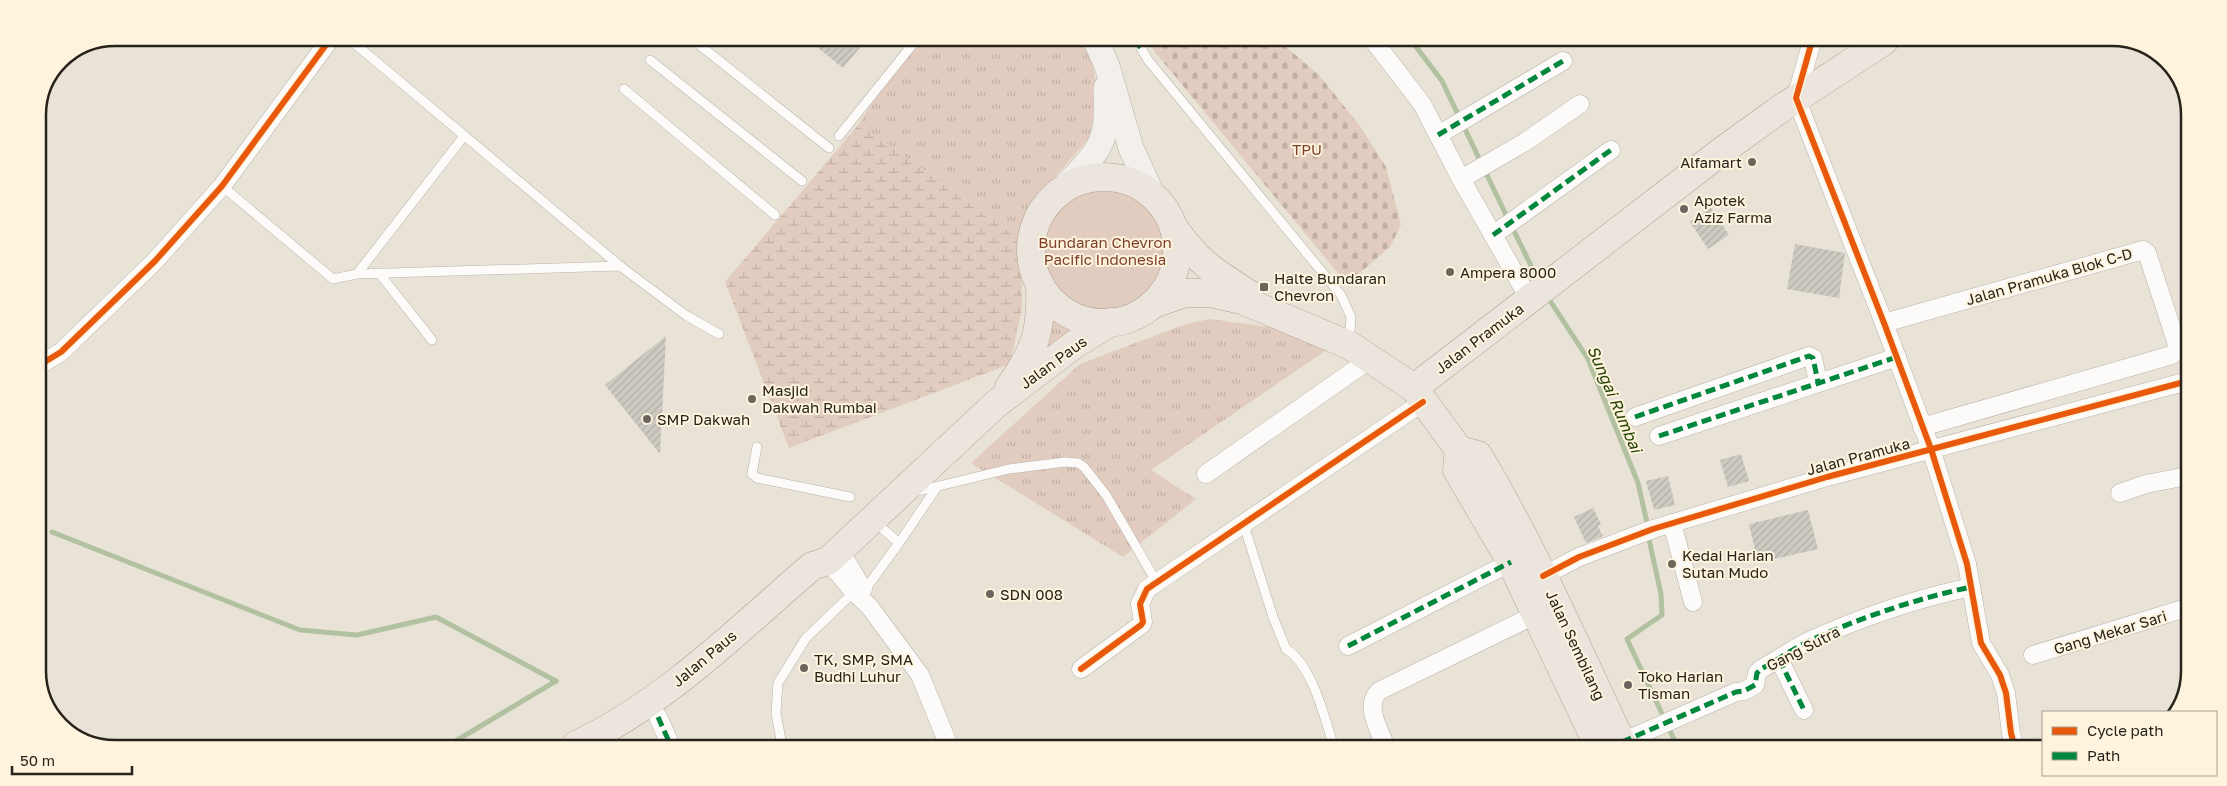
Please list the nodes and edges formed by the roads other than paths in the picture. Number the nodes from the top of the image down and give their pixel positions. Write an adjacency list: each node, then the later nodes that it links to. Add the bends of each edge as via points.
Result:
1 (324, 46): 23 (street)
2 (357, 46): 17 (lane)
3 (701, 46): 19 (lane)
4 (911, 46): 18 (lane)
5 (1099, 46): 12 (street)
6 (1141, 46): 40 (lane, via 1148,60 1341,295 1351,317)
7 (1378, 46): 16 (street, via 1422,104)
8 (1808, 46): 14 (street)
9 (1876, 46): 14 (main road, Jalan Pramuka)
10 (650, 60): 22 (lane)
11 (1563, 61): 16 (street)
12 (1107, 66): 24 (street, via 1106,119 1101,142); 25 (street, via 1131,148)
13 (624, 89): 26 (lane)
14 (1796, 98): 33 (main road, Jalan Pramuka, via 1722,151); 37 (street)
15 (1580, 104): 21 (street, via 1526,142)
16 (1438, 135): 21 (street)
17 (464, 136): 29 (lane); 31 (lane)
18 (839, 136)
19 (829, 148)
20 (1611, 150): 27 (street)
21 (1475, 170): 27 (street)
22 (802, 182)
23 (222, 186): 31 (lane, via 333,279); 42 (street, via 155,261 61,352)
24 (1062, 190): 25 (main road, via 1096,177 1134,183); 32 (main road, via 1048,203 1033,232 1033,267)
25 (1152, 194): 28 (main road, via 1167,211)
26 (775, 215)
27 (1504, 226): 33 (street)
28 (1174, 228): 34 (main road, via 1178,247 1175,268 1167,287); 35 (main road, Jalan Sembilang, via 1212,271)
29 (620, 266): 30 (lane); 38 (lane, via 688,316)
30 (379, 273): 31 (lane); 39 (lane)
31 (357, 274)
32 (1040, 284): 36 (main road, via 1051,300 1067,313 1088,320); 46 (main road, Jalan Paus, via 1041,314 1036,340 1021,371)
33 (1530, 300): 45 (main road, Jalan Pramuka)
34 (1152, 304): 35 (main road, Jalan Sembilang, via 1185,293 1212,293 1242,300); 36 (main road, via 1133,316)
35 (1290, 319): 40 (main road, Jalan Sembilang)
36 (1111, 322): 46 (main road, Jalan Paus, via 1075,344)
37 (1884, 323): 41 (street); 48 (street, Jalan Pramuka Blok C-D, via 2143,250 2147,253 2176,341 2177,349 2172,355)
38 (719, 334)
39 (432, 340)
40 (1359, 353): 45 (main road, Jalan Sembilang); 53 (street)
41 (1896, 357): 43 (street); 48 (street)
42 (46, 361)
43 (1818, 382): 47 (street, via 1809,356); 49 (street)
44 (2181, 384): 51 (street, Jalan Pramuka)
45 (1419, 395): 52 (main road, Jalan Sembilang); 60 (street)
46 (996, 404): 57 (main road, Jalan Paus)
47 (1635, 417)
48 (1922, 427): 51 (street)
49 (1659, 436)
50 (757, 447): 58 (lane, via 752,474 757,478)
51 (1930, 449): 61 (street, Jalan Pramuka); 67 (street, via 1967,564)
52 (1464, 458): 64 (main road, Jalan Sembilang); 65 (main road, Jalan Sembilang, via 1504,500)
53 (1206, 474)
54 (2181, 477): 56 (street)
55 (937, 488): 57 (lane); 62 (lane); 66 (lane, via 1009,468 1078,463 1106,495)
56 (2120, 493)
57 (901, 494): 59 (main road, Jalan Paus)
58 (850, 497)
59 (874, 521): 62 (lane); 63 (main road, Jalan Paus)
60 (1243, 522): 66 (street); 83 (lane, via 1286,649 1304,667)
61 (1672, 524): 65 (street, Jalan Pramuka, via 1647,530 1579,557); 69 (street)
62 (899, 543): 68 (lane)
63 (831, 559): 68 (street); 77 (main road, Jalan Paus, via 821,576 741,649); 78 (main road, Jalan Paus, via 812,566 652,702)
64 (1511, 562): 71 (main road, Jalan Sembilang); 72 (street)
65 (1544, 576): 86 (main road, Jalan Sembilang)
66 (1156, 581): 75 (street, via 1142,597 1140,604 1144,622)
67 (1971, 588): 74 (street, Gang Sutra, via 1931,596 1860,621 1806,643); 88 (street, via 1980,643 2000,675)
68 (862, 596): 81 (lane, via 806,638 778,683 776,713); 82 (street, via 920,675)
69 (1693, 602)
70 (2181, 610): 73 (street, Gang Mekar Sari)
71 (1537, 614): 84 (street, via 1379,691 1371,706); 85 (main road, Jalan Sembilang)
72 (1348, 646)
73 (2033, 655)
74 (1779, 659): 76 (street); 87 (street, Gang Sutra, via 1757,673 1754,685)
75 (1081, 669)
76 (1804, 710)
77 (658, 717): 79 (main road, Jalan Paus); 80 (street)
78 (587, 740)
79 (614, 740)
80 (668, 740)
81 (781, 740)
82 (947, 740)
83 (1332, 740)
84 (1383, 740)
85 (1611, 740)
86 (1612, 740)
87 (1628, 740)
88 (2013, 740)

